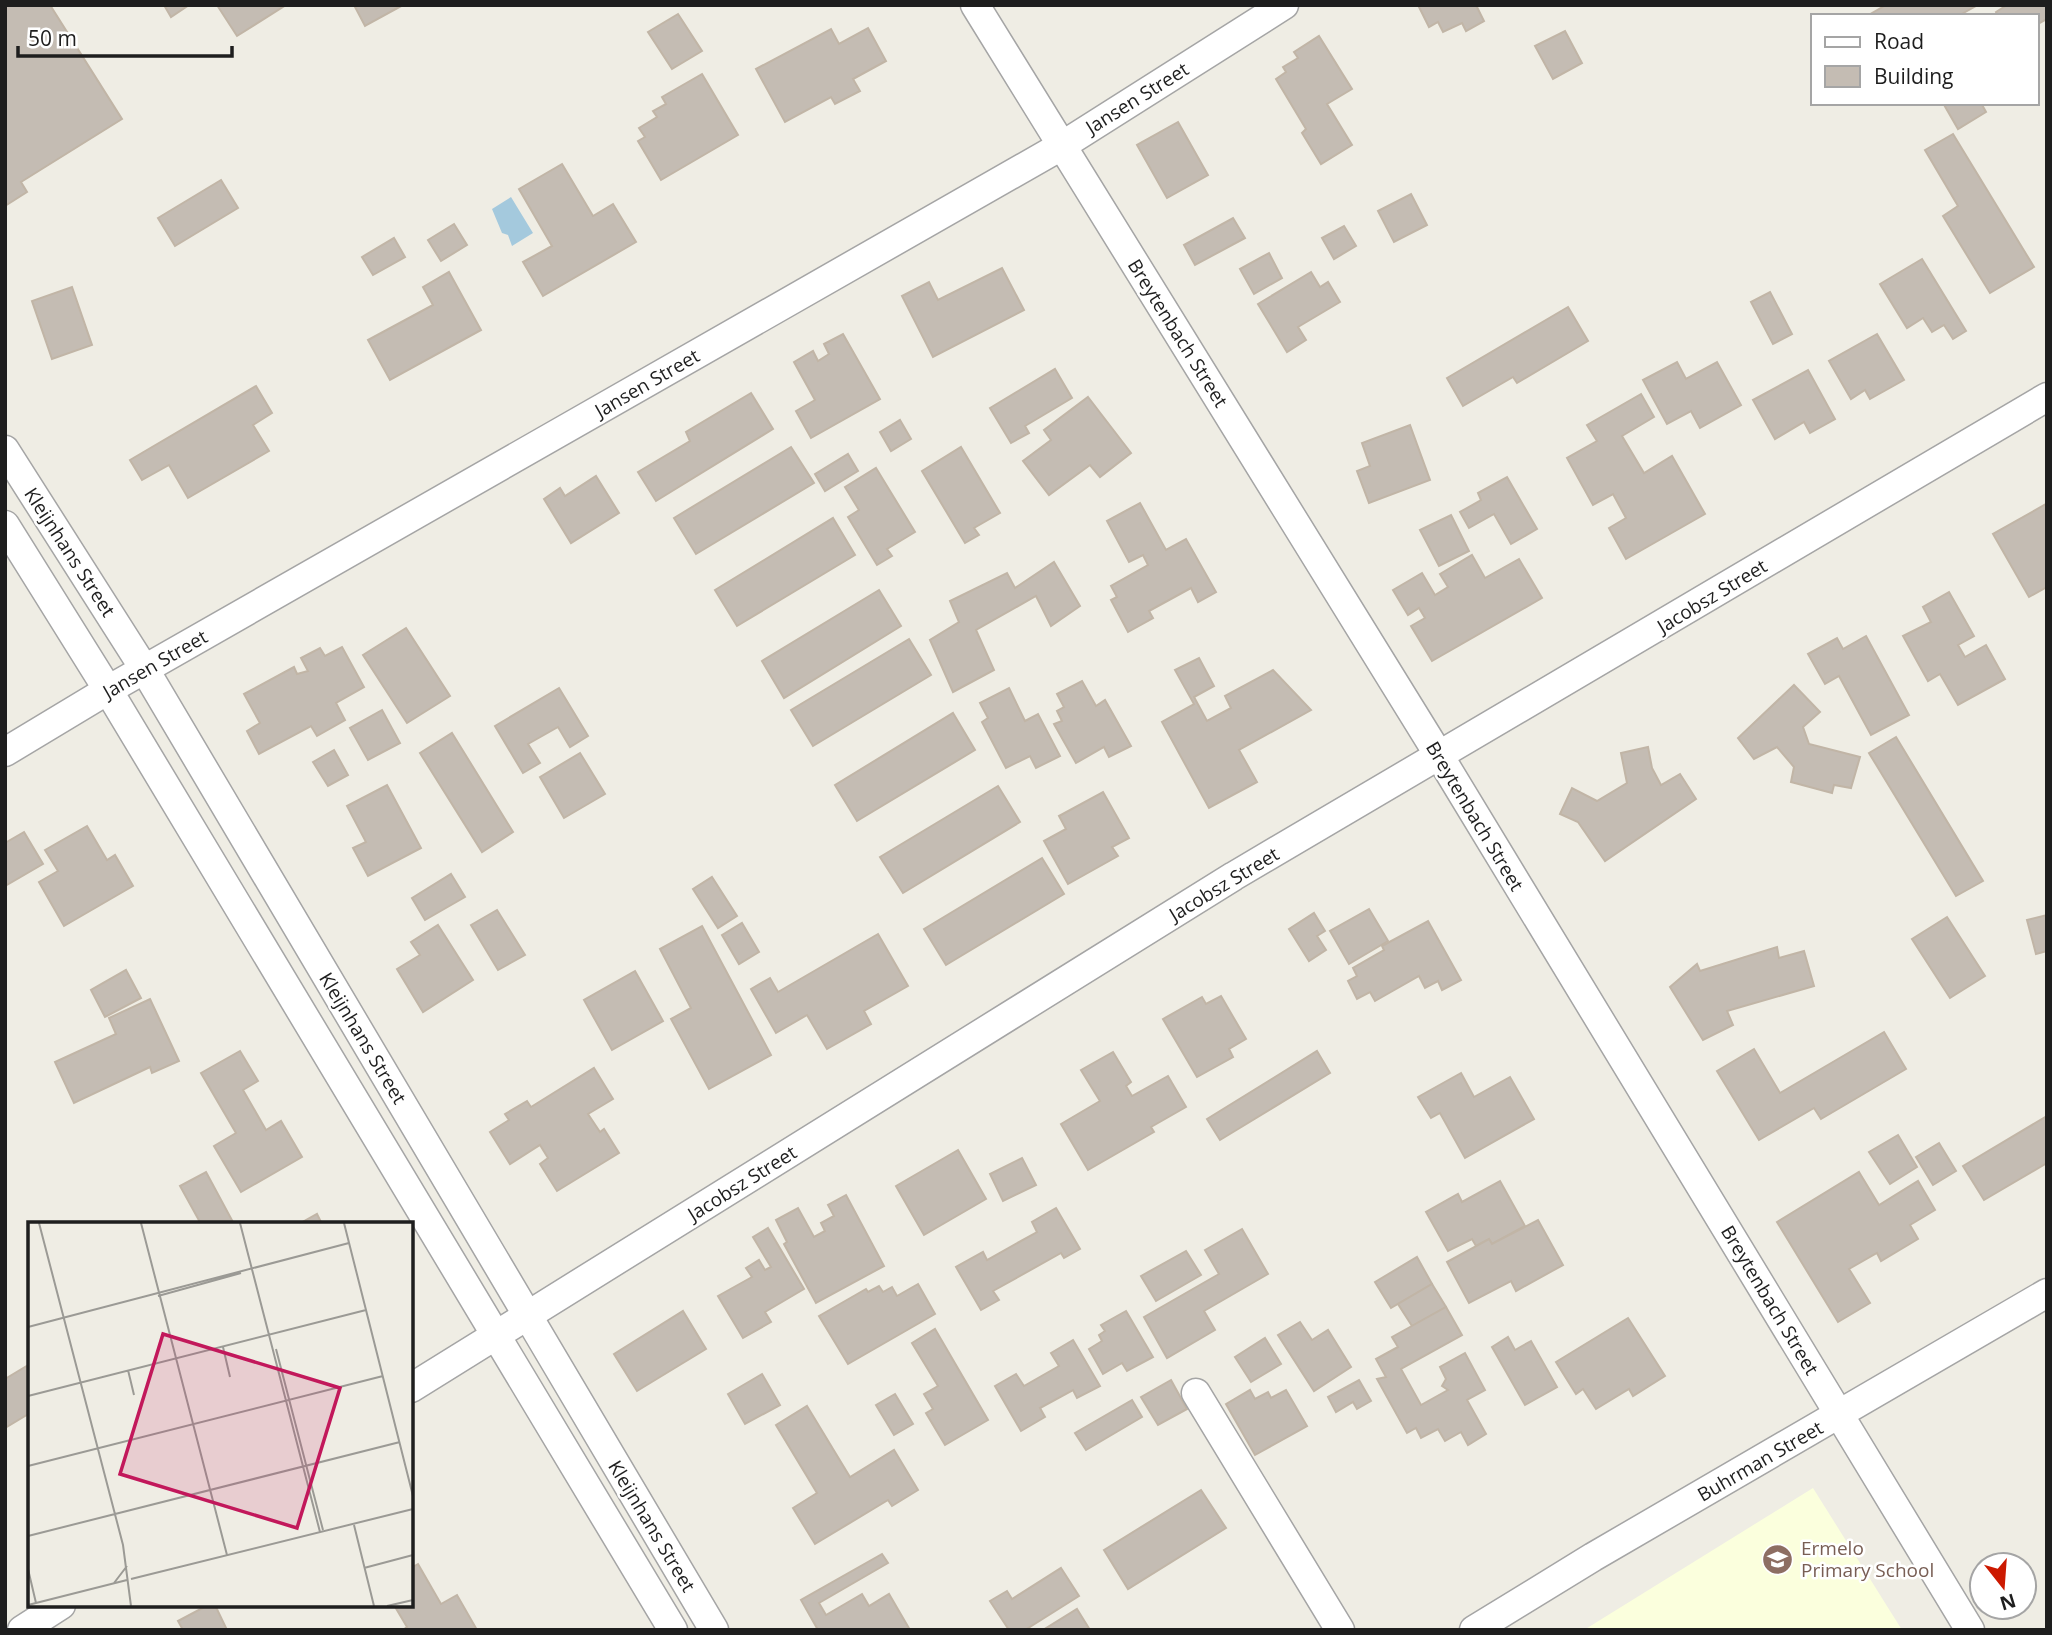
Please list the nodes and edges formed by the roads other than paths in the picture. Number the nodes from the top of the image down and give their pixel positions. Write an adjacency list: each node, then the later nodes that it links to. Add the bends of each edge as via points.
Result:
1 (975, 5): 3 (street, Breytenbach Street)
2 (1284, 5): 3 (street, Jansen Street)
3 (1063, 145): 7 (street, Jansen Street); 10 (street, Breytenbach Street)
4 (2047, 397): 10 (street, Jacobsz Street)
5 (5, 450): 7 (street, Kleijnhans Street)
6 (5, 525): 8 (street, Kleijnhans Street)
7 (145, 670): 8 (street, Jansen Street); 12 (street, Kleijnhans Street)
8 (108, 690): 9 (street, Jansen Street); 13 (street, Kleijnhans Street)
9 (5, 752)
10 (1440, 757): 12 (street, Jacobsz Street, via 1234,876); 16 (street, Breytenbach Street)
11 (2047, 1293): 16 (street, Buhrman Street)
12 (528, 1316): 13 (street, Jacobsz Street); 20 (street, Kleijnhans Street)
13 (496, 1336): 14 (street, Jacobsz Street); 19 (street, Kleijnhans Street)
14 (413, 1387)
15 (1196, 1393): 21 (street)
16 (1839, 1415): 22 (street, Buhrman Street); 23 (street, Breytenbach Street)
17 (58, 1607): 18 (street)
18 (22, 1630)
19 (673, 1630)
20 (714, 1630)
21 (1340, 1630)
22 (1474, 1630)
23 (1970, 1630)

